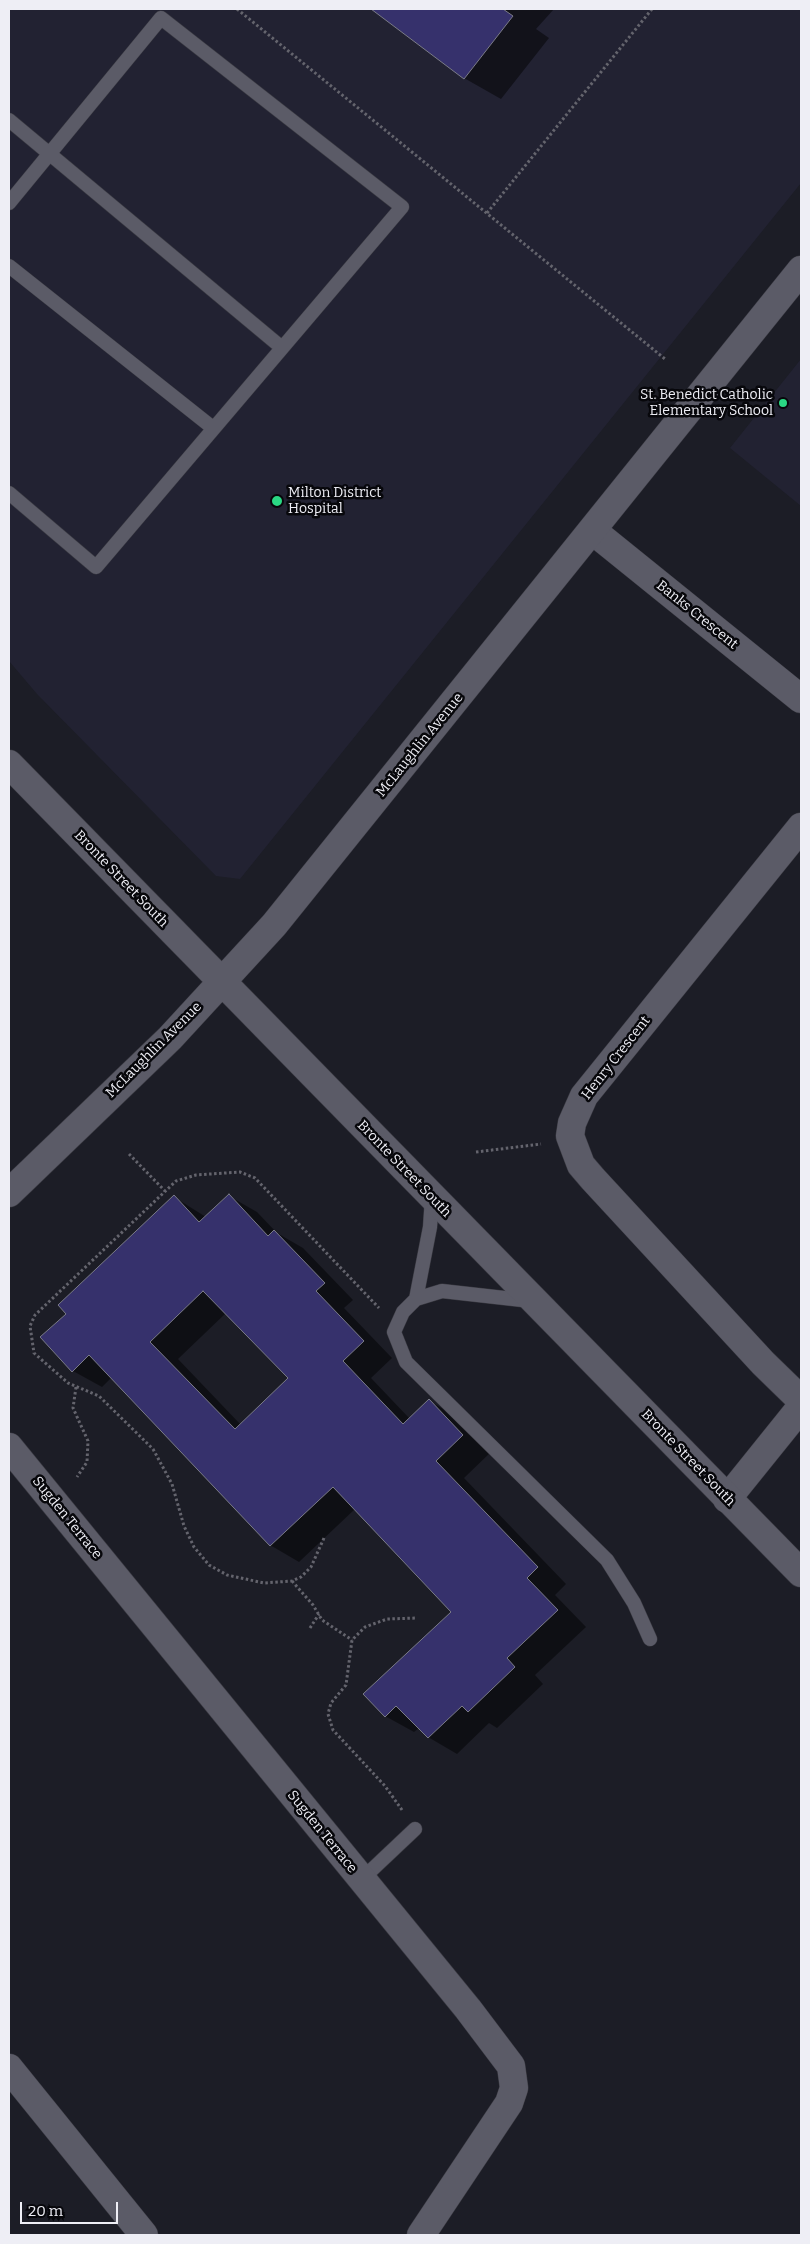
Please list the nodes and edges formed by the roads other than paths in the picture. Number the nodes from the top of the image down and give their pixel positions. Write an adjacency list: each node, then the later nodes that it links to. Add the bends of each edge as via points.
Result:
1 (9, 120): 2 (lane)
2 (49, 153): 3 (lane); 6 (lane); 6 (lane, via 161,18 402,207)
3 (9, 203)
4 (9, 266): 7 (lane)
5 (800, 275): 9 (street, McLaughlin Avenue)
6 (281, 347): 7 (lane)
7 (213, 428): 8 (lane, via 96,567)
8 (9, 493)
9 (593, 531): 10 (street, Banks Crescent); 13 (street, McLaughlin Avenue, via 274,925)
10 (801, 699)
11 (9, 764): 13 (street, Bronte Street South)
12 (801, 827): 18 (street, Henry Crescent, via 584,1096 570,1136 582,1165 593,1179)
13 (222, 982): 14 (street, McLaughlin Avenue, via 170,1038); 15 (street, Bronte Street South)
14 (9, 1193)
15 (432, 1197): 16 (lane, via 430,1227); 17 (street, Bronte Street South)
16 (416, 1299): 17 (lane, via 442,1291); 23 (lane, via 403,1312 394,1332 406,1362 608,1560 634,1602)
17 (535, 1301): 21 (street, Bronte Street South)
18 (801, 1400)
19 (801, 1407): 21 (street)
20 (9, 1447): 25 (street, Sugden Terrace)
21 (727, 1499): 22 (street, Bronte Street South)
22 (801, 1573)
23 (650, 1639)
24 (415, 1829): 25 (lane)
25 (361, 1880): 28 (street, Sugden Terrace, via 511,2066 514,2088 509,2103)
26 (9, 2068): 27 (street)
27 (144, 2235)
28 (421, 2235)

